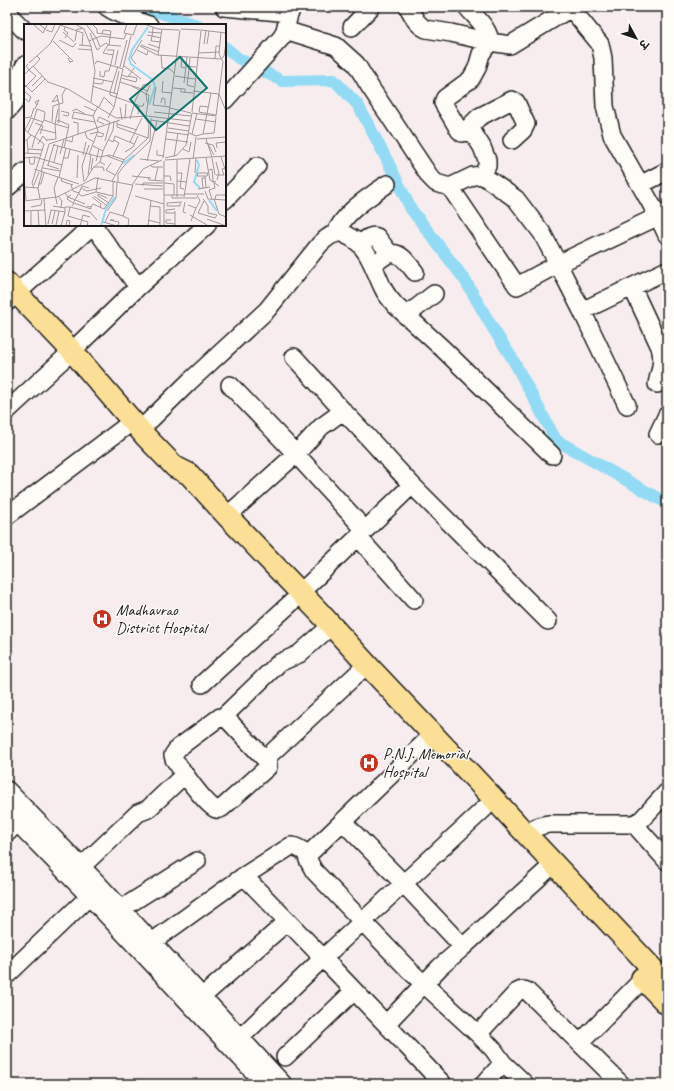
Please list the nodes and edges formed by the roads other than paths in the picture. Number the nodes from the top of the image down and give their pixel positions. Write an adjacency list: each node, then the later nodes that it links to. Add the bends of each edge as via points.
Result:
1 (107, 7): 9 (street)
2 (224, 7): 8 (street)
3 (371, 7): 10 (street)
4 (408, 7): 13 (street, via 416,21 426,29)
5 (467, 7): 13 (street, via 486,30)
6 (572, 8): 13 (street, via 510,45); 24 (street, via 600,44 605,106 612,135)
7 (7, 9): 11 (street)
8 (291, 10): 12 (street)
9 (146, 24)
10 (352, 27)
11 (24, 30)
12 (284, 34): 15 (street); 25 (street, via 336,46 356,64 430,177 436,183)
13 (490, 42): 17 (street, via 481,54 471,79 445,98 443,103 458,130 462,133)
14 (24, 67): 16 (street, via 18,82 20,93)
15 (226, 99)
16 (7, 111)
17 (472, 131): 18 (street, via 471,125 479,117 512,100 516,102 526,124); 22 (street, via 487,160)
18 (512, 140)
19 (257, 166): 27 (street)
20 (667, 171): 24 (street)
21 (24, 173): 26 (street)
22 (482, 175): 25 (street, via 473,176); 36 (street, via 516,199 542,233)
23 (387, 184): 32 (street, via 348,213)
24 (640, 185): 28 (street)
25 (450, 187): 36 (street, via 517,286)
26 (7, 188)
27 (226, 199)
28 (662, 214): 33 (street); 36 (street)
29 (92, 226): 42 (street)
30 (94, 226): 40 (street)
31 (206, 226): 40 (street)
32 (335, 234): 34 (street, via 341,233); 54 (street, via 320,244 267,310 189,382)
33 (667, 235)
34 (360, 244): 35 (street, via 371,236 377,237); 37 (street)
35 (390, 254): 37 (street); 39 (street, via 402,257)
36 (558, 264): 44 (street)
37 (373, 265): 45 (street, via 383,289)
38 (667, 270): 41 (street)
39 (415, 272)
40 (138, 287): 46 (street)
41 (632, 287): 44 (street); 48 (street, via 660,347 662,364)
42 (10, 293): 46 (main road)
43 (434, 294): 45 (street)
44 (582, 311): 50 (street)
45 (406, 316): 57 (street)
46 (72, 351): 51 (street); 54 (main road)
47 (294, 357): 52 (street)
48 (657, 384)
49 (230, 385): 56 (street)
50 (627, 405)
51 (7, 411)
52 (343, 411): 56 (street, via 322,427); 59 (street)
53 (667, 415): 55 (street)
54 (137, 425): 58 (main road); 60 (street)
55 (658, 434)
56 (296, 454): 61 (street); 62 (street)
57 (552, 455)
58 (175, 467): 61 (main road, via 189,474); 63 (main road, via 179,483)
59 (412, 486): 62 (street); 65 (street)
60 (7, 516)
61 (227, 516): 63 (main road)
62 (362, 534): 63 (street); 64 (street)
63 (296, 597): 66 (main road); 68 (street); 73 (main road)
64 (414, 600)
65 (548, 621)
66 (323, 633): 67 (main road); 69 (street, via 299,654 279,663)
67 (359, 672): 70 (main road); 71 (street)
68 (202, 684)
69 (223, 717): 71 (street); 72 (street, via 175,751 174,759)
70 (424, 743): 73 (main road); 77 (street)
71 (265, 759): 72 (street, via 267,769 219,809 213,808 205,800)
72 (185, 774): 84 (street, via 148,809 138,813)
73 (473, 786): 76 (main road); 80 (main road)
74 (7, 790): 84 (street)
75 (667, 792): 79 (street, via 642,820)
76 (485, 808): 85 (main road); 87 (street)
77 (343, 822): 81 (street, via 312,852); 87 (street)
78 (10, 823): 88 (street)
79 (634, 824): 80 (street, via 549,824 533,828); 83 (street)
80 (526, 834): 98 (main road)
81 (306, 853): 86 (street, via 296,846 291,846); 91 (street, via 314,871)
82 (197, 861): 89 (street)
83 (667, 861)
84 (81, 867): 88 (street)
85 (546, 871): 93 (street); 96 (main road)
86 (244, 876): 90 (street); 92 (street)
87 (403, 883): 91 (street); 93 (street)
88 (95, 891): 89 (street); 95 (street); 108 (street)
89 (121, 909): 92 (street)
90 (288, 921): 94 (street); 100 (street)
91 (362, 922): 94 (street); 97 (street)
92 (152, 942): 100 (street)
93 (463, 947): 97 (street)
94 (322, 958): 99 (street); 104 (street)
95 (7, 975)
96 (643, 979): 101 (main road); 105 (street)
97 (423, 984): 102 (street); 103 (street)
98 (667, 984)
99 (354, 991): 102 (street); 106 (street)
100 (203, 996): 104 (street)
101 (667, 1004)
102 (386, 1024): 110 (street)
103 (478, 1034): 105 (street, via 516,992 524,990); 107 (street)
104 (241, 1037): 109 (street)
105 (580, 1043): 113 (street)
106 (285, 1057)
107 (503, 1063): 111 (street); 112 (street)
108 (265, 1084)
109 (283, 1084)
110 (443, 1084)
111 (484, 1084)
112 (525, 1084)
113 (621, 1084)

